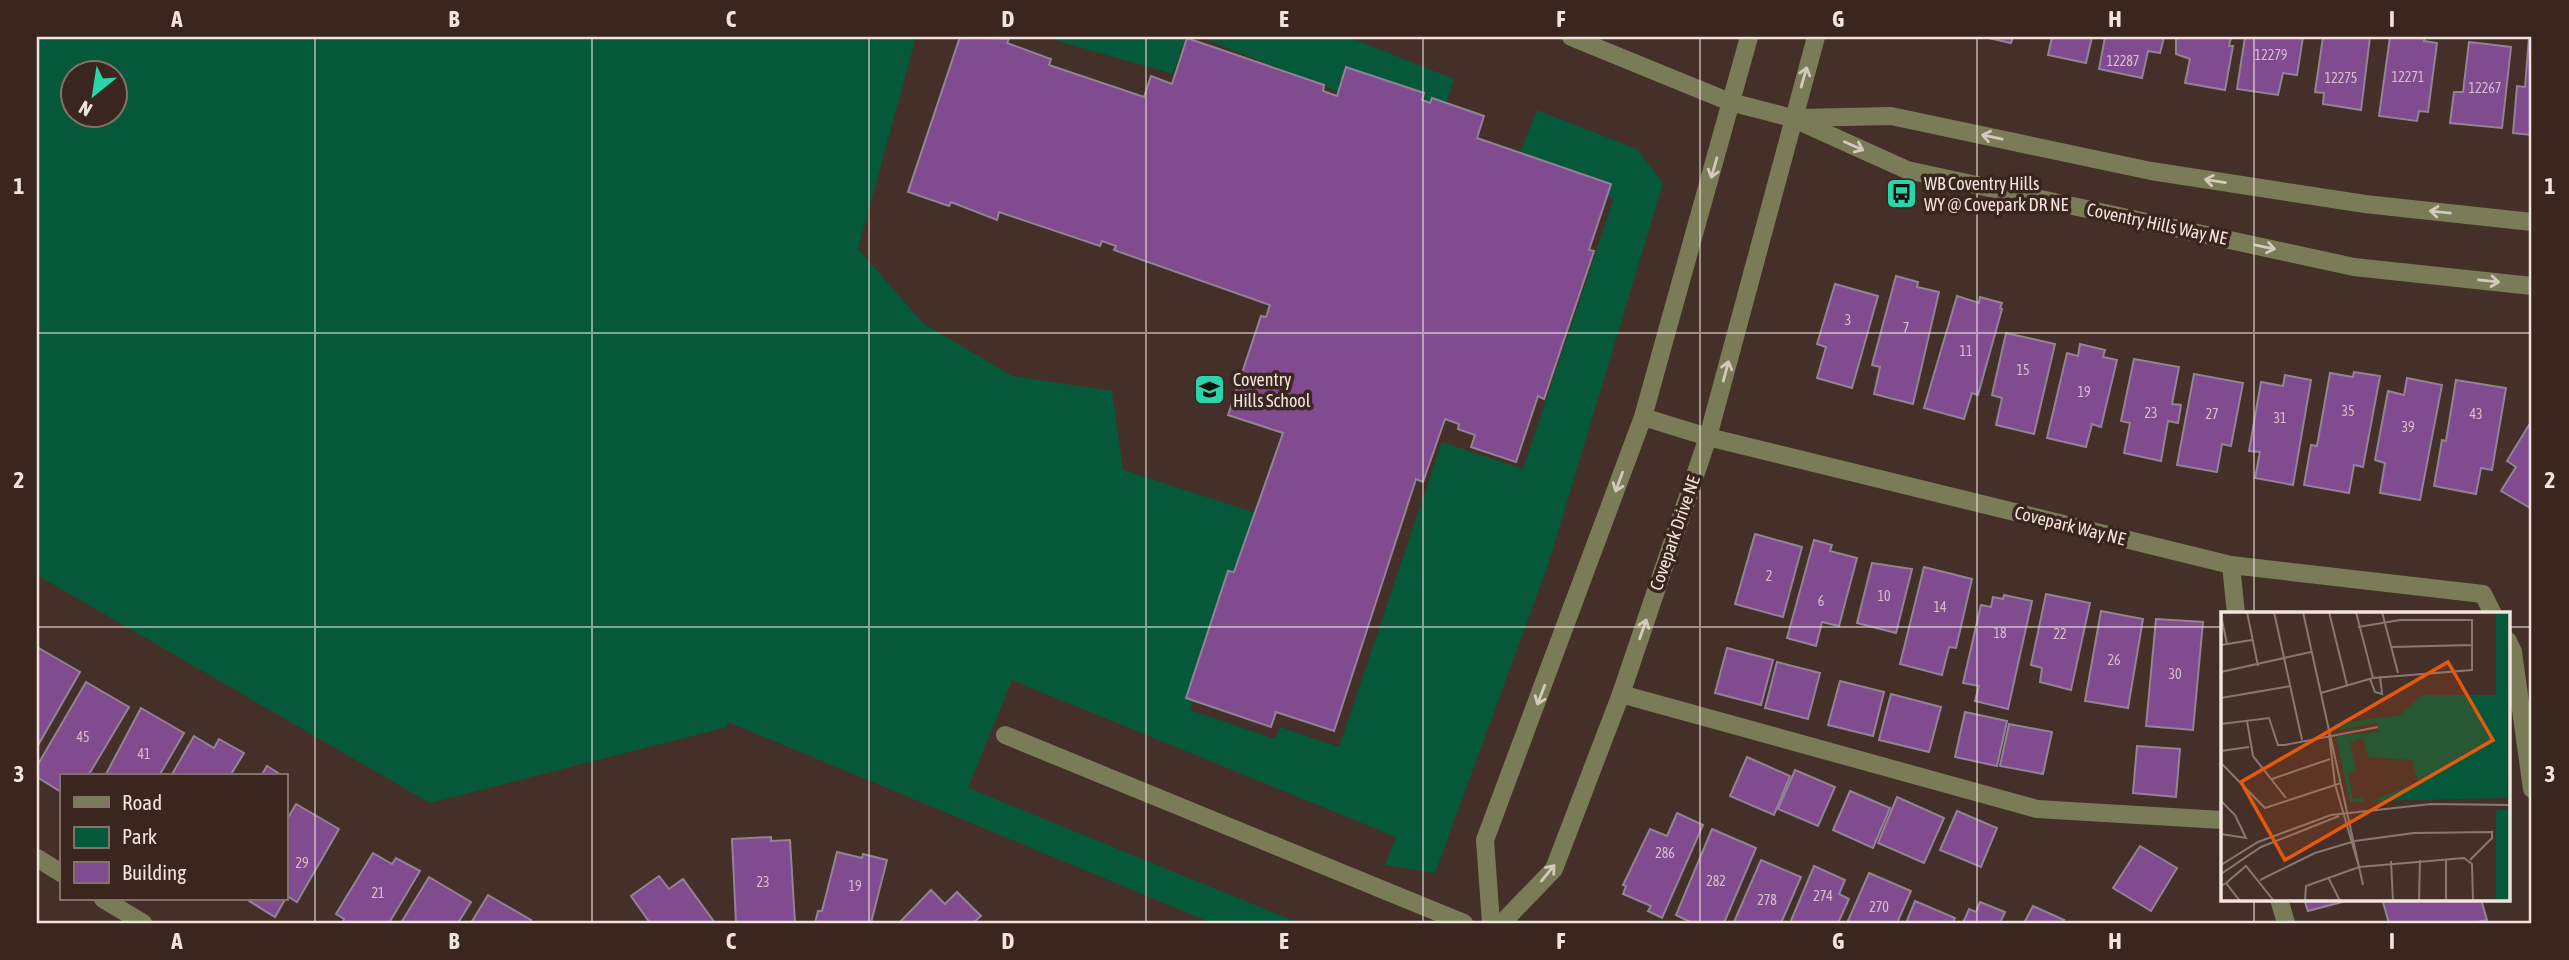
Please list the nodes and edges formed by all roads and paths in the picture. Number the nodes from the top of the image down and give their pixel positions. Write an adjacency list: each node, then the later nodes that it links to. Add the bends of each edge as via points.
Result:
1 (1571, 37): 4 (street, Coventry Hills Way NE)
2 (1749, 37): 4 (street)
3 (1816, 37): 5 (street, Covepark Drive NE, one-way to 3)
4 (1730, 102): 5 (street, Coventry Hills Way NE); 8 (street, one-way to 8)
5 (1792, 118): 6 (street, Coventry Hills Way NE, one-way to 5, via 2365,204 2151,171 1891,116); 7 (street, Coventry Hills Way NE, one-way to 7, via 1907,170 2354,267); 9 (street, Covepark Drive NE, one-way to 5)
6 (2532, 222)
7 (2532, 286)
8 (1643, 418): 9 (street, Covepark Way NE); 24 (street, one-way to 24, via 1485,840)
9 (1708, 437): 10 (street, Covepark Way NE); 14 (street, Covepark Drive NE, one-way to 9)
10 (2231, 565): 11 (street); 12 (street, Covepark Way NE, via 2483,594)
11 (2236, 612)
12 (2492, 612)
13 (2510, 645): 16 (street)
14 (1621, 694): 17 (street, via 2037,809); 25 (street, Covepark Drive NE, one-way to 14, via 1554,869)
15 (1005, 735): 23 (street)
16 (2532, 789)
17 (2221, 820)
18 (37, 858): 19 (street)
19 (60, 872)
20 (105, 900): 22 (street)
21 (2279, 900): 26 (street)
22 (143, 923)
23 (1464, 923)
24 (1491, 923)
25 (1502, 923)
26 (2286, 923)

